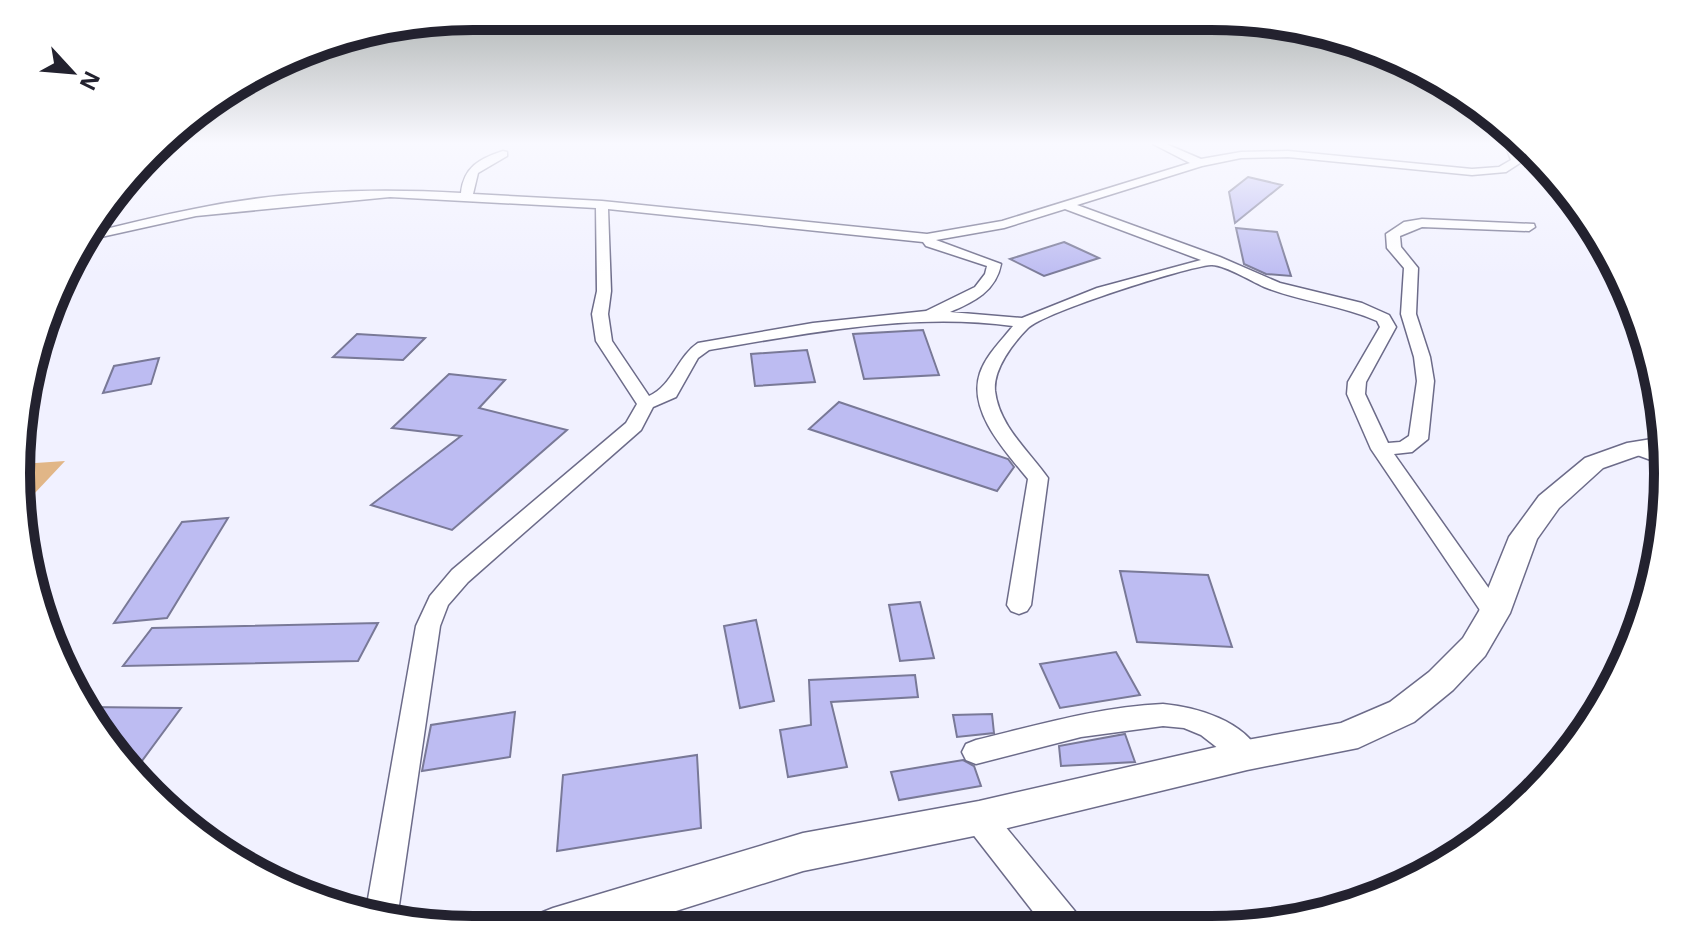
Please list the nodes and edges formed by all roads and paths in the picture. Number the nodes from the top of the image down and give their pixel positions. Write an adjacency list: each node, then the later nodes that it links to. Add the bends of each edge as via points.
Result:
1 (468, 188): 3 (street)
2 (1123, 188): 5 (street)
3 (467, 197): 4 (street); 7 (street, via 390,193 254,204)
4 (602, 205): 8 (street); 12 (street, via 604,341)
5 (1068, 206): 8 (street); 9 (street)
6 (1529, 227): 13 (street, via 1422,223 1393,234 1394,248 1413,266 1408,312 1427,371 1426,406 1418,439 1405,448)
7 (100, 234)
8 (927, 238): 10 (street, via 994,264 980,290)
9 (1215, 260): 11 (street, via 1102,291); 13 (street, via 1275,286 1384,318 1388,327 1357,382 1356,394)
10 (927, 316): 11 (street); 12 (street, via 704,346 691,355 670,393)
11 (1024, 323): 15 (street, via 986,379 993,415 1038,478)
12 (646, 404): 20 (street, via 634,426 460,576 438,602 428,626)
13 (1381, 449): 16 (street)
14 (1651, 450): 16 (street, via 1594,463 1549,502 1523,537)
15 (1019, 605)
16 (1494, 613): 18 (street, via 1474,647 1402,712 1345,737)
17 (976, 752): 18 (street, via 1135,715 1202,723)
18 (1247, 755): 19 (street)
19 (979, 818): 21 (street, via 803,852); 22 (street)
20 (383, 906)
21 (595, 916)
22 (1057, 916)

